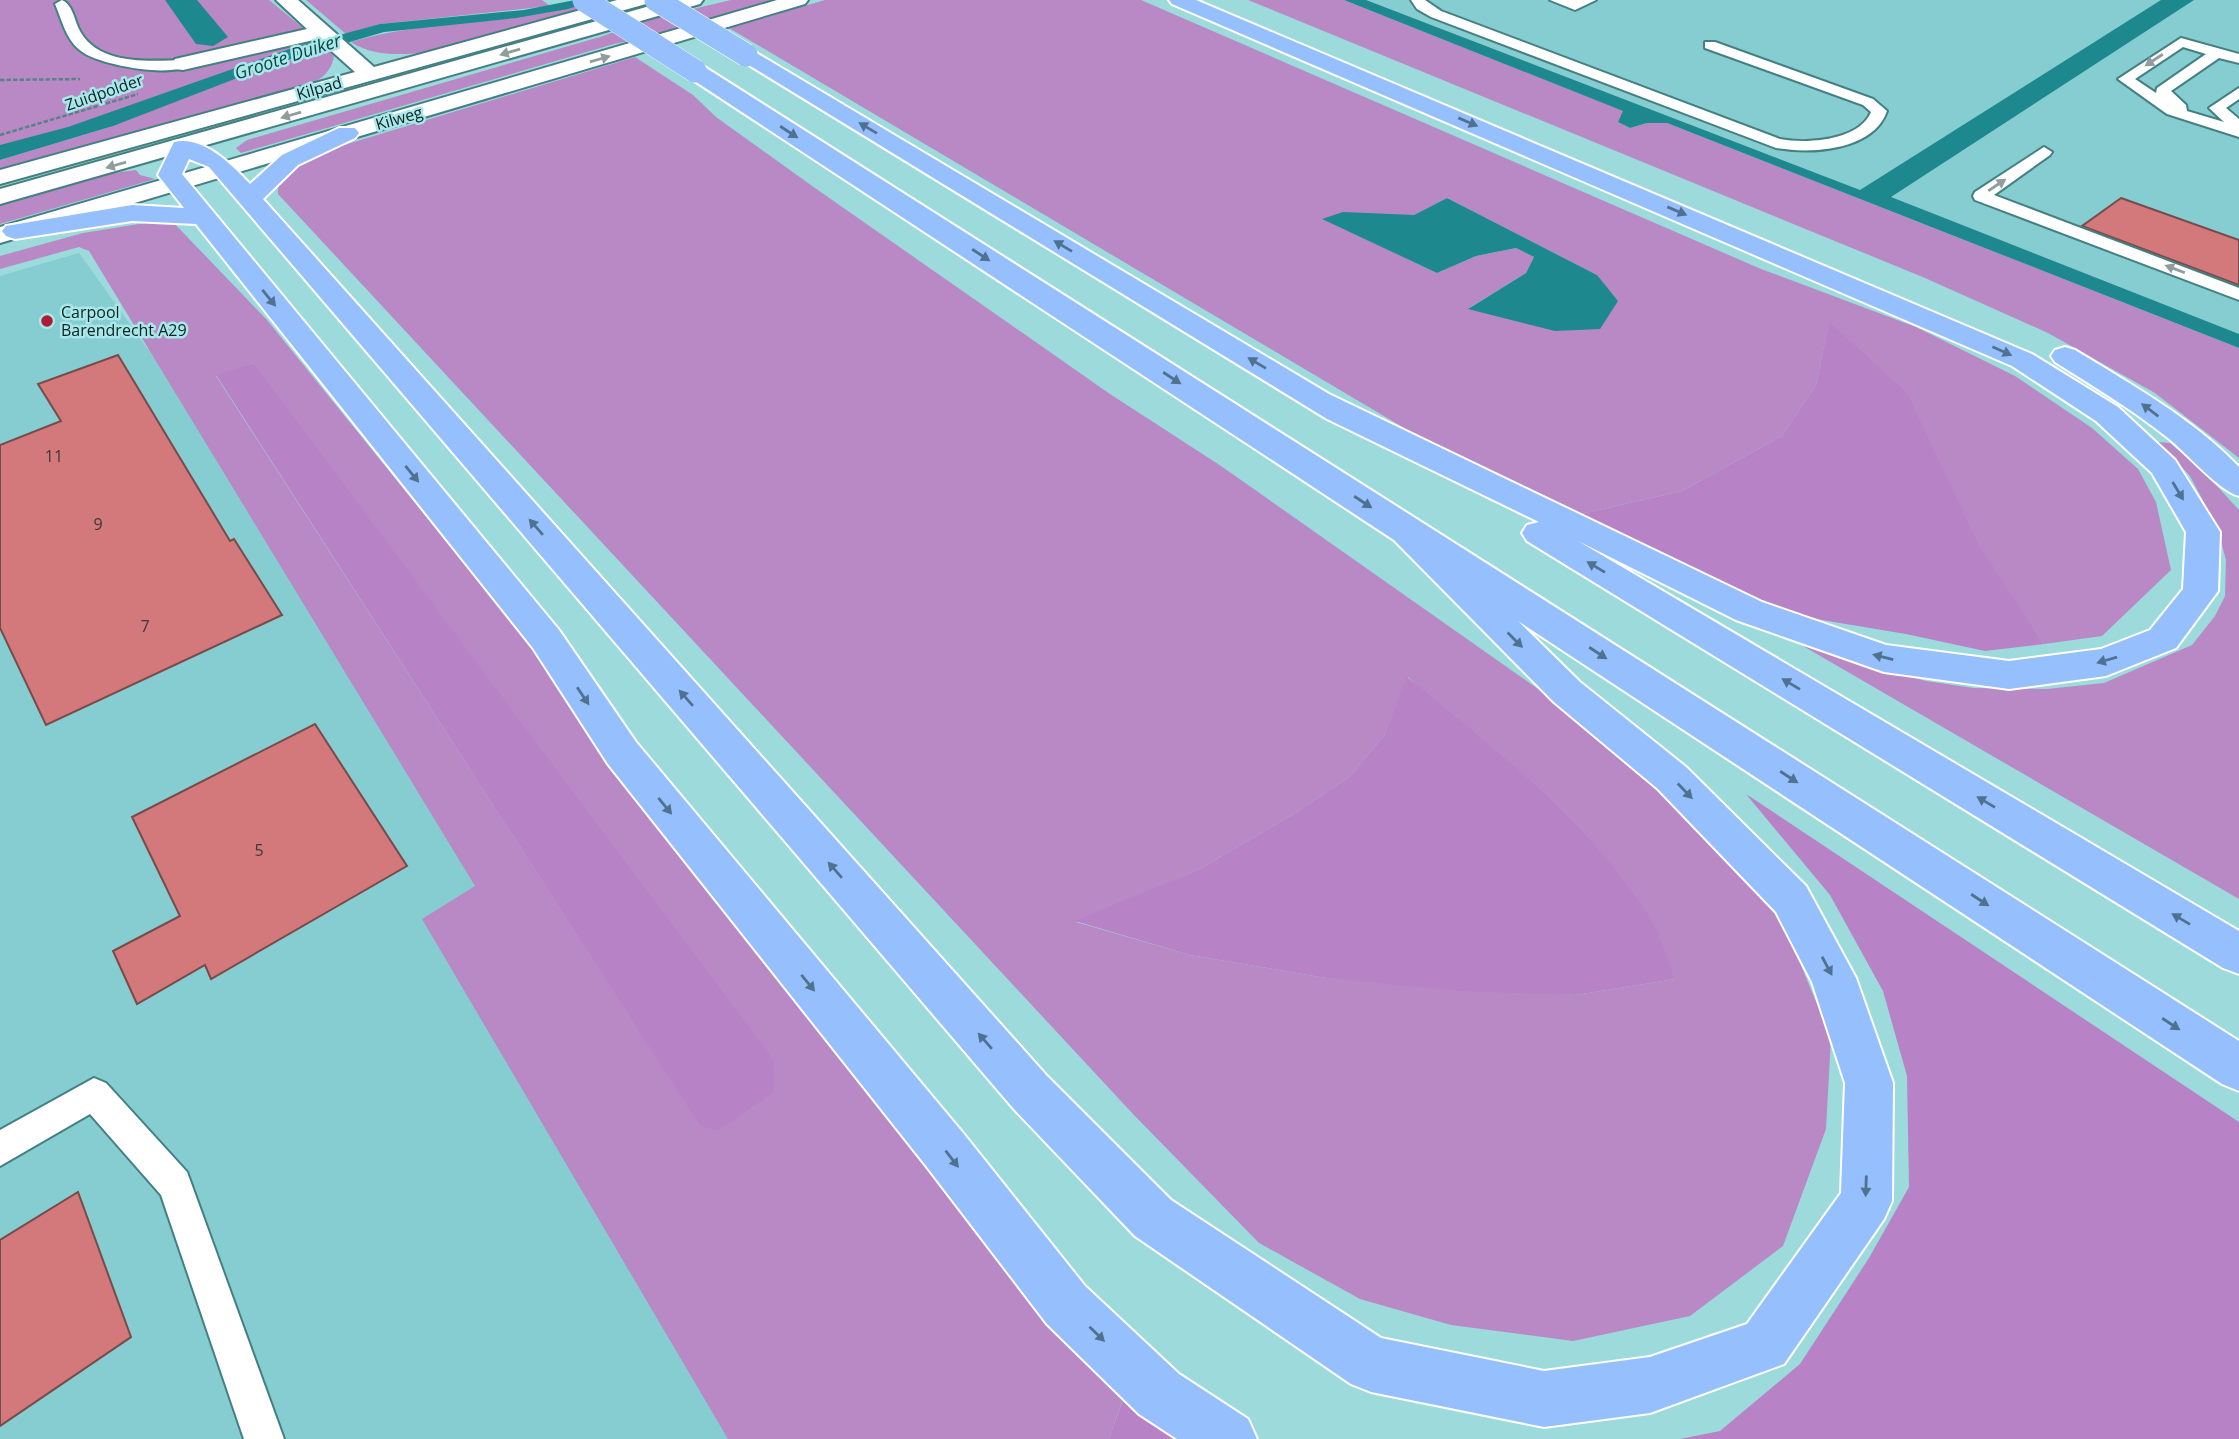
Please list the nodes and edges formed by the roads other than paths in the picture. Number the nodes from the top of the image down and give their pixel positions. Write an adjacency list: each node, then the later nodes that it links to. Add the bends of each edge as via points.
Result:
1 (286, 0): 13 (main road)
2 (584, 0): 34 (highway, one-way to 34, bridge)
3 (639, 0): 18 (main road, Kilpad)
4 (656, 0): 32 (highway, one-way to 4, bridge)
5 (693, 0): 23 (main road, Kilweg, one-way to 23)
6 (798, 0): 22 (main road, Kilweg, one-way to 6)
7 (1179, 0): 32 (highway, one-way to 32, via 2022,360 2107,414 2164,467 2203,532 2200,591 2163,639 2106,662 2009,675 1884,658 1749,611)
8 (1219, 0): 33 (highway, one-way to 8, via 2146,406 2052,348)
9 (1418, 0): 14 (lane, via 1436,14 1776,143 1824,147 1868,127 1878,116 1879,111 1868,102)
10 (1557, 0): 11 (lane, via 1575,6)
11 (1590, 0)
12 (62, 4): 17 (lane, via 86,49 139,65)
13 (329, 38): 17 (main road); 18 (main road)
14 (1710, 45)
15 (2218, 52): 16 (lane); 20 (lane, via 2162,91); 20 (lane, one-way to 20, via 2182,42 2126,79 2172,111)
16 (2239, 59)
17 (183, 64)
18 (370, 74): 25 (main road, Kilpad)
19 (2239, 92): 21 (lane, via 2217,108)
20 (2191, 117): 21 (lane)
21 (2239, 130)
22 (347, 133): 27 (main road, Kilweg); 27 (highway)
23 (182, 147): 26 (highway, via 170,175); 27 (highway, via 217,162); 28 (main road, Kilweg, one-way to 28)
24 (2044, 152): 31 (lane, one-way to 24, via 1981,196)
25 (0, 177)
26 (176, 183): 27 (main road, Kilweg); 29 (highway); 30 (main road, Kilweg)
27 (236, 184): 34 (highway, one-way to 27, via 1567,692 1672,778 1791,900 1833,978 1869,1083 1866,1201 1765,1345 1650,1385 1544,1399 1385,1367 1371,1364 1153,1218 1030,1092)
28 (0, 197)
29 (203, 217): 30 (highway, via 132,213); 39 (highway, one-way to 39, via 546,639 622,753 1066,1305 1159,1394)
30 (7, 233)
31 (2239, 294)
32 (1316, 399): 35 (highway, one-way to 32)
33 (2239, 486)
34 (1397, 523): 36 (highway, one-way to 36)
35 (2239, 954)
36 (2239, 1068)
37 (0, 1149): 38 (lane, via 94,1094 175,1184)
38 (264, 1439)
39 (1228, 1439)

